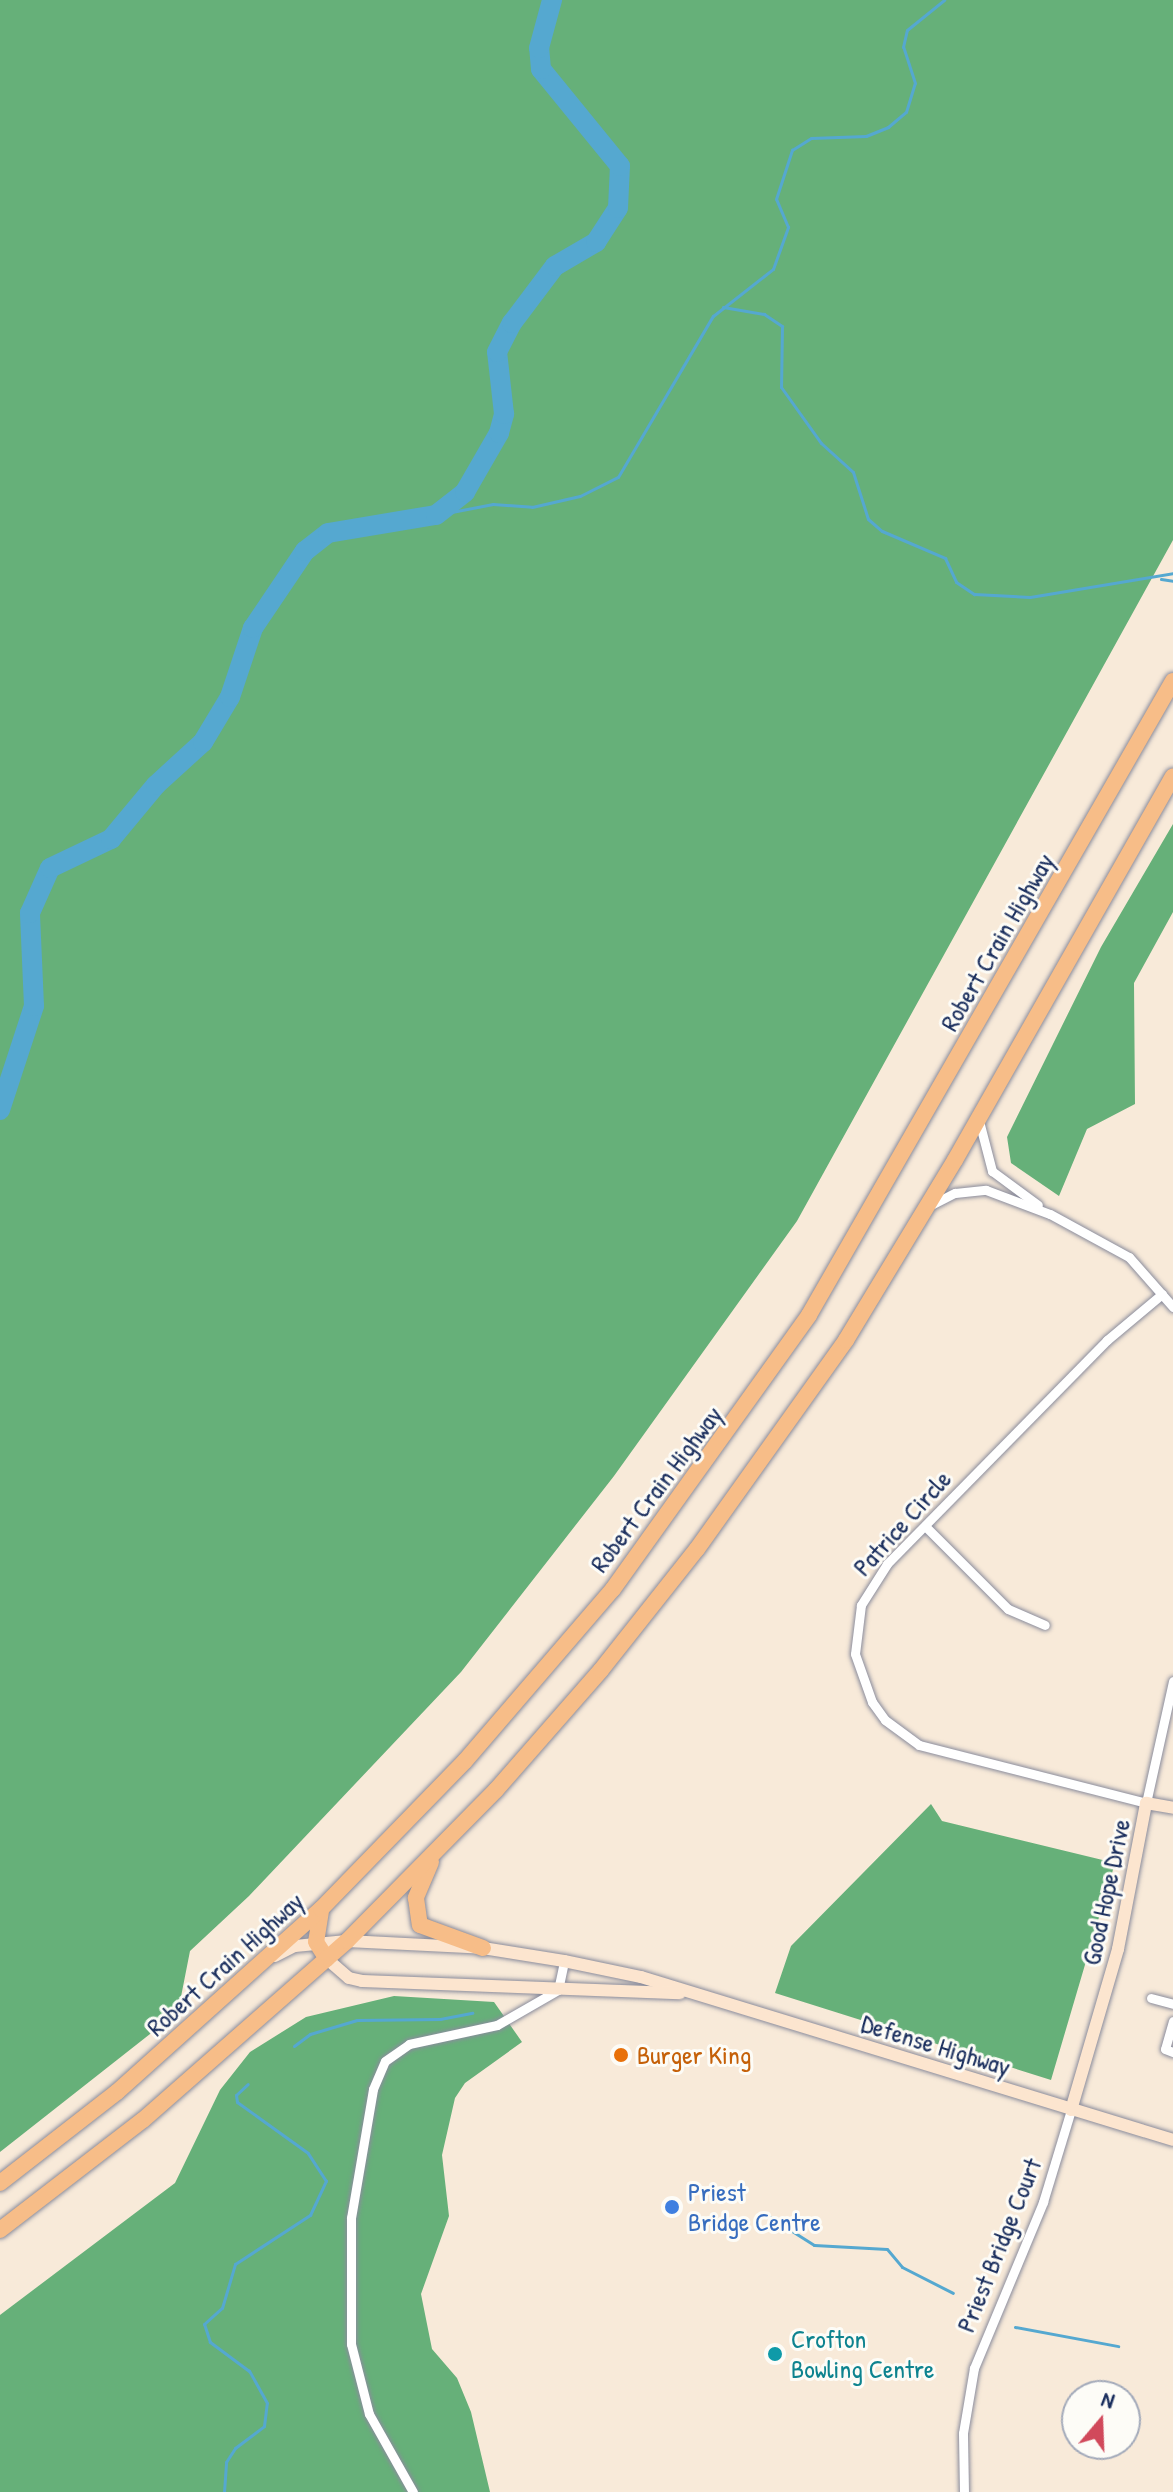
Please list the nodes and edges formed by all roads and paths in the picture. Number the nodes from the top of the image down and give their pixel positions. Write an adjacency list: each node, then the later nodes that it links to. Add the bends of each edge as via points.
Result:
1 (1173, 681): 14 (highway, Robert Crain Highway, via 849,1248 731,1429 613,1589 522,1698)
2 (1173, 777): 3 (highway)
3 (979, 1119): 4 (highway); 5 (street, via 992,1171)
4 (927, 1207): 5 (street, via 955,1193 986,1190); 13 (highway, via 814,1388 697,1549 573,1702)
5 (1050, 1214): 6 (street, via 1129,1257)
6 (1162, 1294): 7 (street); 8 (street, Patrice Circle, via 1107,1340)
7 (1173, 1307)
8 (925, 1526): 9 (street, via 1008,1609); 11 (street, Patrice Circle, via 873,1582 858,1618 855,1654 861,1679 885,1720 919,1745 942,1753)
9 (1045, 1625)
10 (1173, 1681): 11 (street, Good Hope Drive)
11 (1146, 1803): 12 (main road); 27 (main road, Good Hope Drive, via 1118,1949)
12 (1173, 1808)
13 (434, 1854): 15 (highway); 17 (highway, via 416,1898 416,1916 425,1930)
14 (321, 1909): 16 (highway); 18 (highway, Robert Crain Highway)
15 (347, 1941): 16 (main road, Defense Highway); 17 (main road, Defense Highway); 19 (highway)
16 (316, 1942): 18 (main road, Defense Highway); 19 (highway)
17 (483, 1948): 20 (main road, Defense Highway)
18 (272, 1957): 29 (highway, Robert Crain Highway, via 117,2092)
19 (327, 1959): 21 (main road, Defense Highway, via 349,1978 362,1981); 30 (highway, via 143,2120)
20 (564, 1961): 21 (street); 22 (main road, Defense Highway, via 641,1977)
21 (558, 1990): 22 (main road, Defense Highway); 31 (street, via 497,2025 409,2044 385,2061 373,2089 351,2218 351,2344 369,2414)
22 (686, 1993): 27 (main road, Defense Highway)
23 (1151, 1998): 24 (street)
24 (1173, 2004)
25 (1173, 2021): 26 (street, via 1165,2049)
26 (1173, 2052)
27 (1071, 2110): 28 (main road, Defense Highway); 32 (street, Priest Bridge Court, via 1043,2202 974,2368 963,2433)
28 (1173, 2140)
29 (0, 2183)
30 (0, 2230)
31 (413, 2492)
32 (964, 2492)

